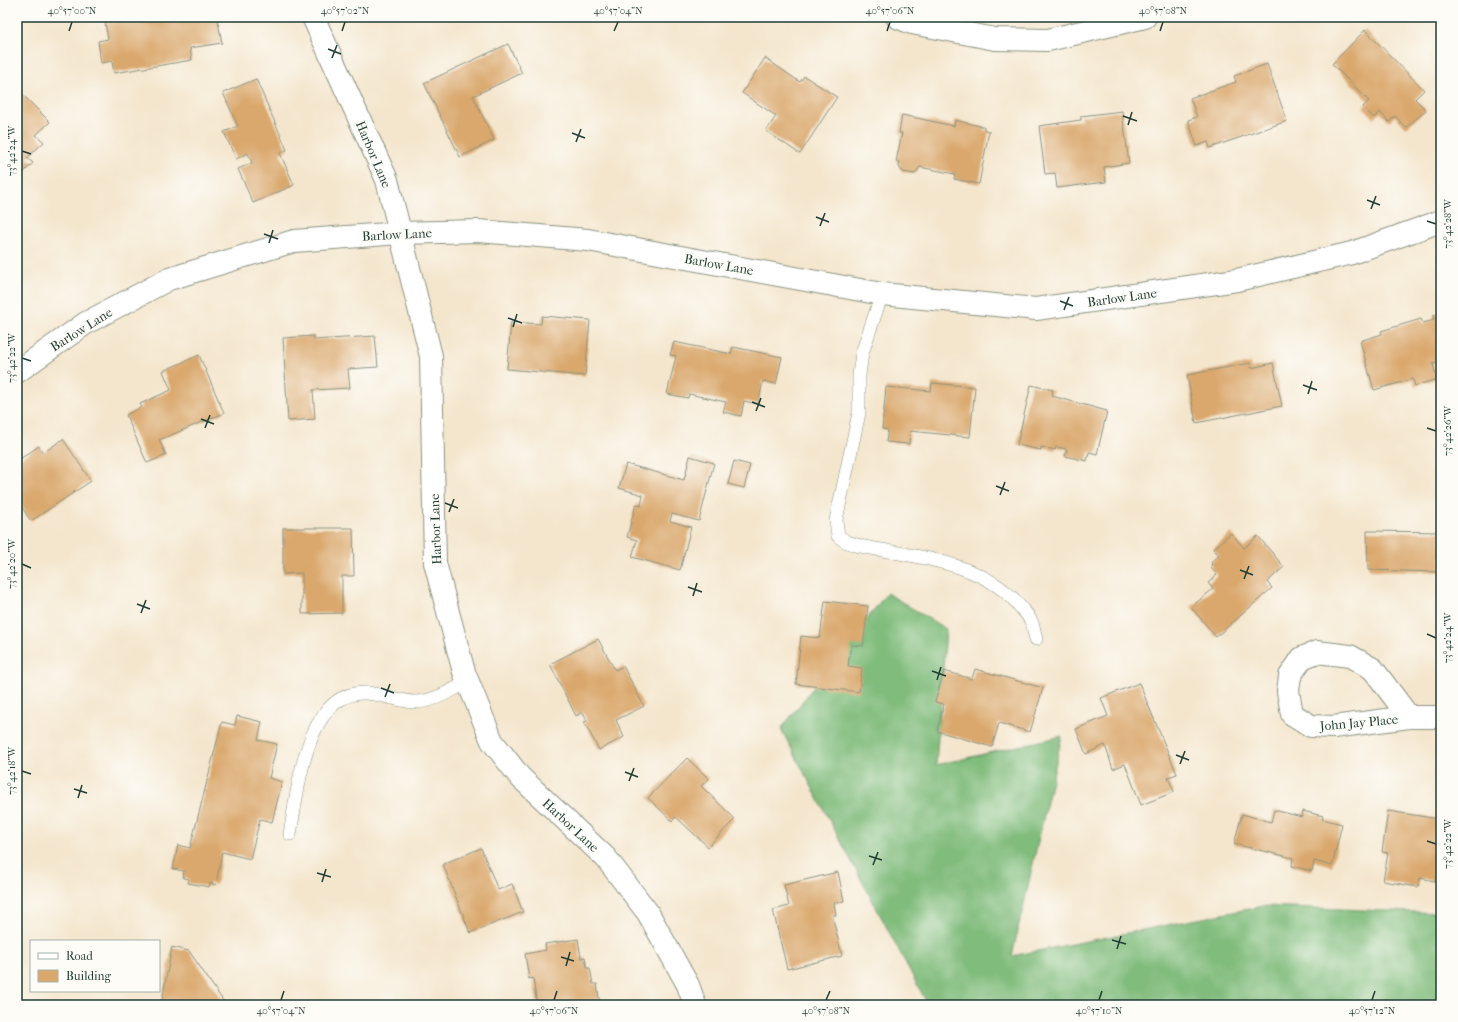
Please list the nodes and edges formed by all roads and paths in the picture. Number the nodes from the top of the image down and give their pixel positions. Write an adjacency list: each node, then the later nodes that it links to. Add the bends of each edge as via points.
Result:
1 (313, 17): 5 (street, Harbor Lane, via 387,180)
2 (897, 17): 3 (street, via 912,23 995,39 1048,40)
3 (1145, 17)
4 (1441, 220): 6 (street, Barlow Lane, via 1352,253 1237,280 1036,309)
5 (400, 233): 6 (street, Barlow Lane, via 478,232 588,240); 7 (street, Barlow Lane, via 294,241 169,279 86,323); 9 (street, Harbor Lane, via 431,356 435,563)
6 (882, 294): 8 (lane, via 862,353 859,413 836,520 838,536 860,546 944,563 980,575 1018,603 1031,621)
7 (17, 372)
8 (1036, 639)
9 (468, 682): 12 (lane, via 428,701 413,702 364,693 352,695 330,707 313,731 307,748); 13 (street, Harbor Lane, via 492,741 520,777 606,858 648,913 688,985)
10 (1409, 717): 10 (street, John Jay Place, via 1373,669 1350,656 1317,652 1302,658 1290,676 1288,691 1292,714 1311,726 1333,727); 11 (street, John Jay Place)
11 (1441, 717)
12 (290, 834)
13 (696, 1005)

